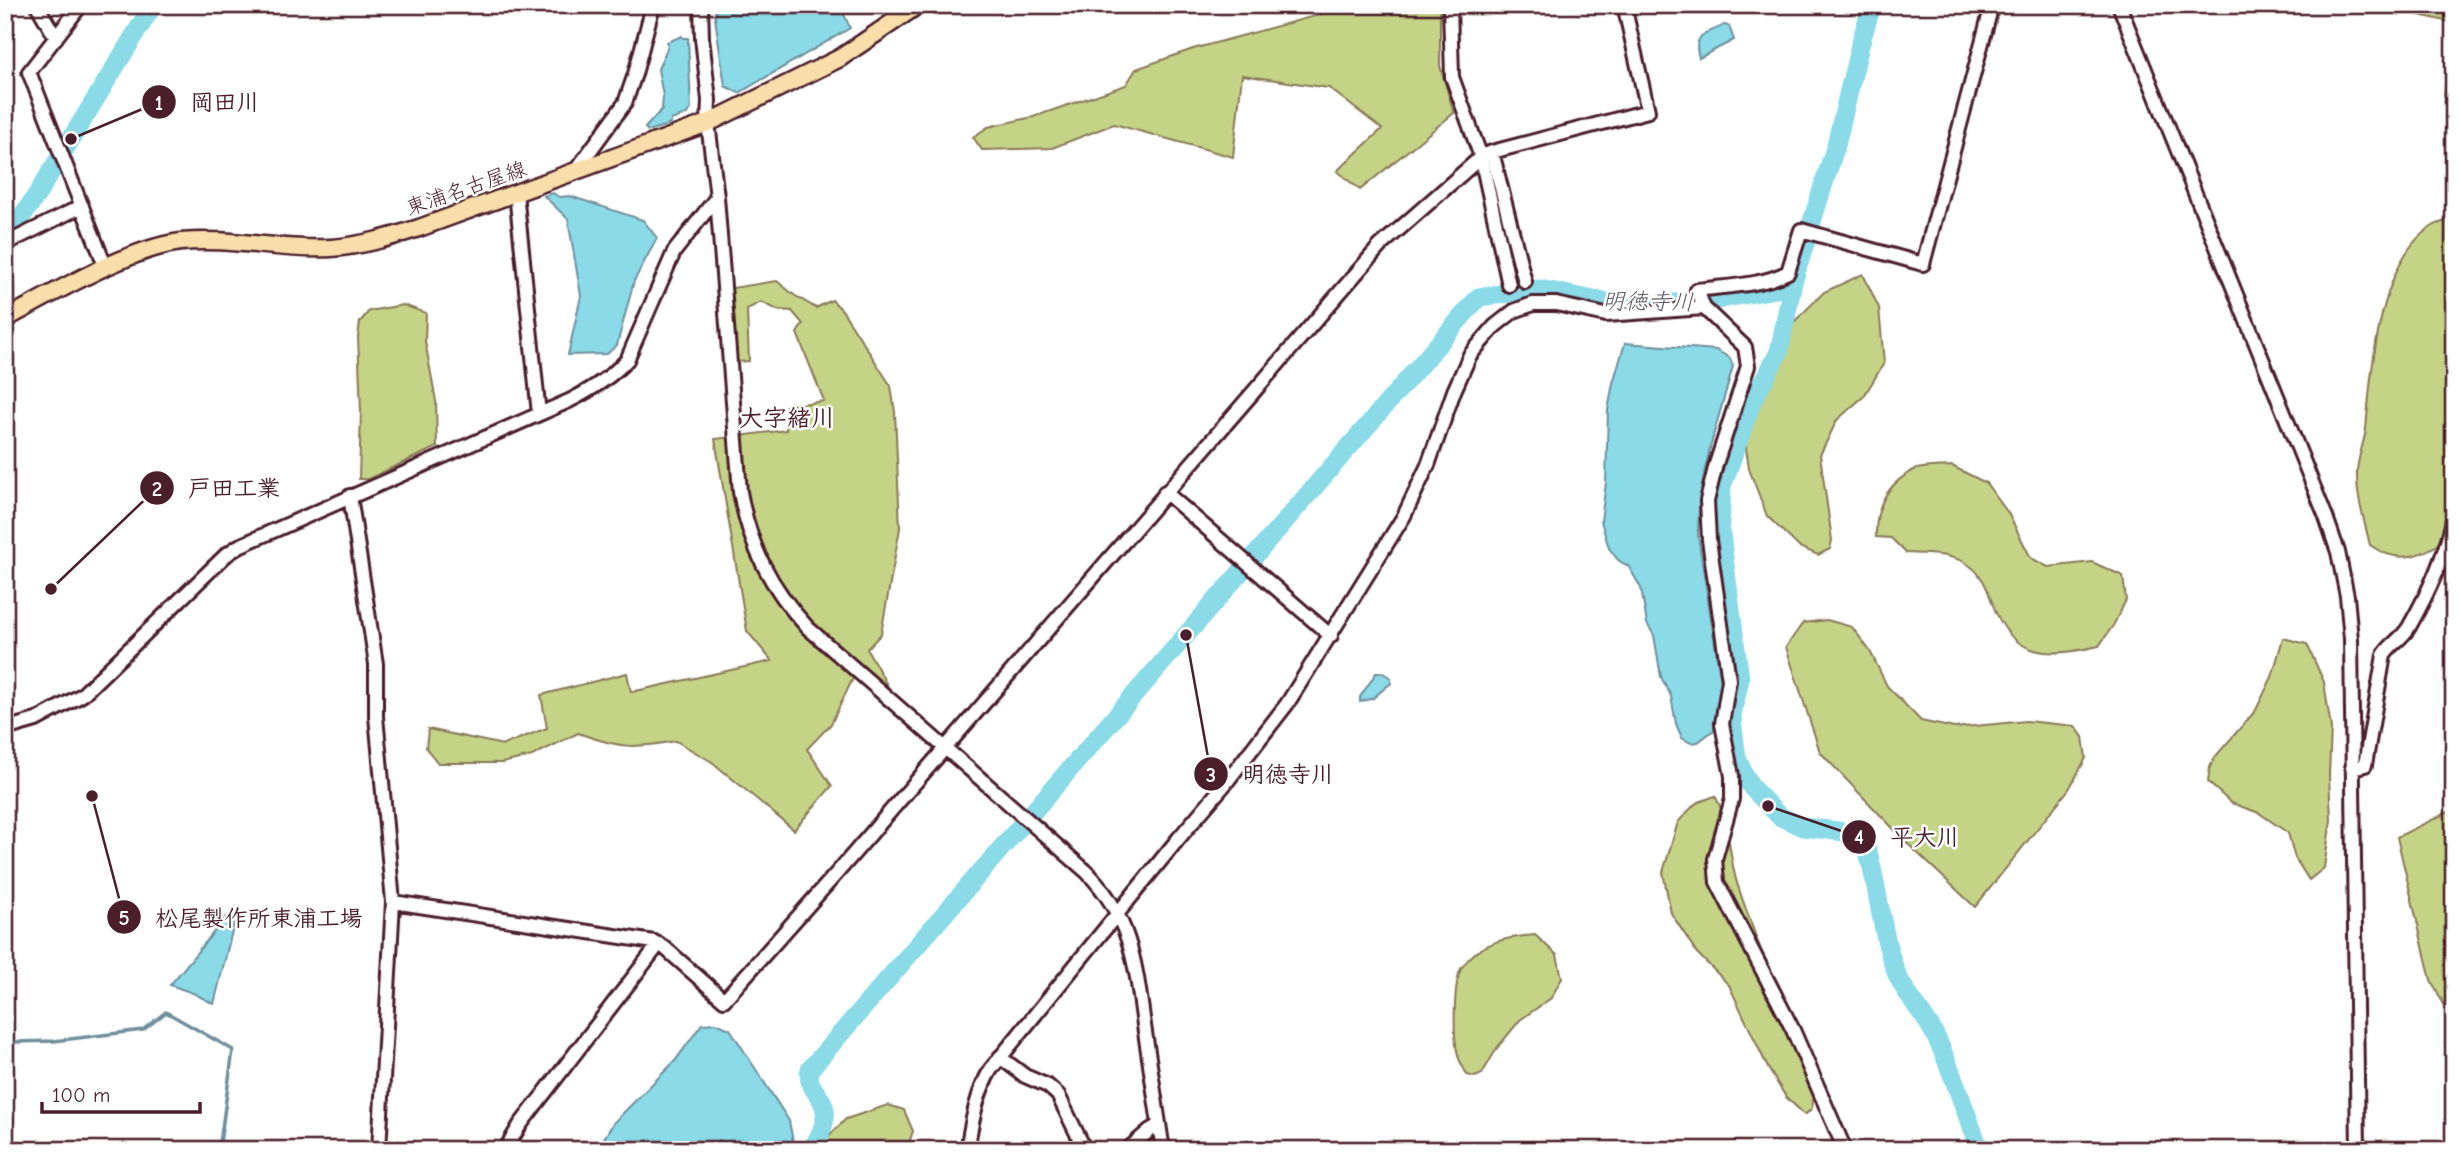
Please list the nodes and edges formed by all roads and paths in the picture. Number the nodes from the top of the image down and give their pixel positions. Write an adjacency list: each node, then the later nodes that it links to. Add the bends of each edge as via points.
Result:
1 (37, 5): 10 (street)
2 (81, 5): 10 (street)
3 (651, 5): 13 (street, via 625,103)
4 (701, 5): 11 (street)
5 (918, 5): 11 (main road, 東浦名古屋線, via 840,58)
6 (1450, 5): 12 (street, via 1452,77)
7 (1624, 5): 12 (street, via 1648,111)
8 (1992, 5): 21 (street, via 1923,264 1801,230 1788,272 1777,278 1697,291)
9 (2119, 5): 30 (street, via 2338,552 2351,639)
10 (56, 38): 16 (street, via 29,72)
11 (708, 124): 13 (main road, 東浦名古屋線); 15 (street)
12 (1486, 155): 19 (street); 20 (street); 24 (street, via 1380,246)
13 (574, 173): 14 (main road, 東浦名古屋線)
14 (516, 193): 18 (main road, 東浦名古屋線, via 357,244 320,248 179,242); 23 (street)
15 (717, 197): 23 (street, via 674,252 627,360 593,389); 29 (street, via 740,492 759,557 777,591 808,628)
16 (82, 206): 17 (street); 18 (street)
17 (5, 244)
18 (106, 268): 22 (main road, 東浦名古屋線)
19 (1525, 282)
20 (1509, 285)
21 (1704, 308): 27 (street, via 1606,315 1533,304 1495,326 1470,355 1404,516); 42 (street, via 1740,340 1748,355 1707,501 1729,680 1722,724 1732,776 1732,799 1715,859 1717,882 1793,1030)
22 (5, 319)
23 (540, 414): 25 (street)
24 (1165, 492): 27 (street); 29 (street)
25 (350, 496): 28 (street, via 239,546 82,695 36,720); 31 (street, via 376,664 376,716)
26 (2454, 517): 30 (street, via 2435,576 2408,629 2384,655 2365,765)
27 (1331, 636): 32 (street, via 1287,704)
28 (5, 729)
29 (944, 749): 32 (street, via 1087,872); 33 (street, via 724,1000)
30 (2352, 768): 43 (street)
31 (393, 902): 33 (street); 36 (street)
32 (1118, 912): 34 (street); 35 (street, via 1133,953)
33 (659, 944): 37 (street)
34 (1000, 1057): 38 (street, via 976,1102); 39 (street, via 1058,1095)
35 (1159, 1125): 40 (street); 41 (street)
36 (379, 1150)
37 (505, 1150)
38 (967, 1150)
39 (1085, 1150)
40 (1127, 1150)
41 (1163, 1150)
42 (1845, 1150)
43 (2358, 1150)

